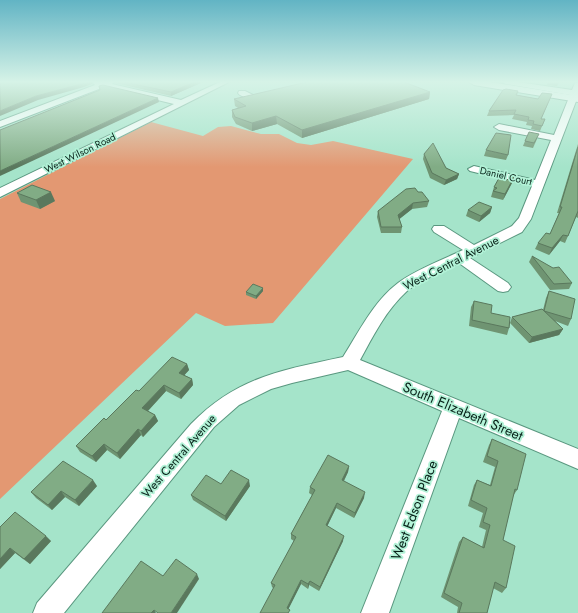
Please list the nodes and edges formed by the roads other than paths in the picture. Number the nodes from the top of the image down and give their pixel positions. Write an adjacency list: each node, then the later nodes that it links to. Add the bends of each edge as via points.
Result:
1 (35, 111): 4 (street)
2 (166, 111): 9 (street, West Wilson Road)
3 (568, 111): 6 (street, West Central Avenue)
4 (0, 124)
5 (499, 127): 6 (street)
6 (556, 138): 8 (street, West Central Avenue)
7 (474, 169): 8 (street, Daniel Court)
8 (538, 184): 11 (street, West Central Avenue, via 521,225)
9 (0, 192)
10 (439, 229): 11 (street)
11 (466, 254): 12 (street); 13 (street, West Central Avenue, via 398,290 384,305)
12 (502, 287)
13 (349, 363): 14 (street, South Elizabeth Street); 16 (street, West Central Avenue, via 303,373 255,388 217,411 198,430)
14 (453, 407): 15 (street, South Elizabeth Street); 17 (street, West Edson Place)
15 (578, 459)
16 (47, 613)
17 (376, 613)

